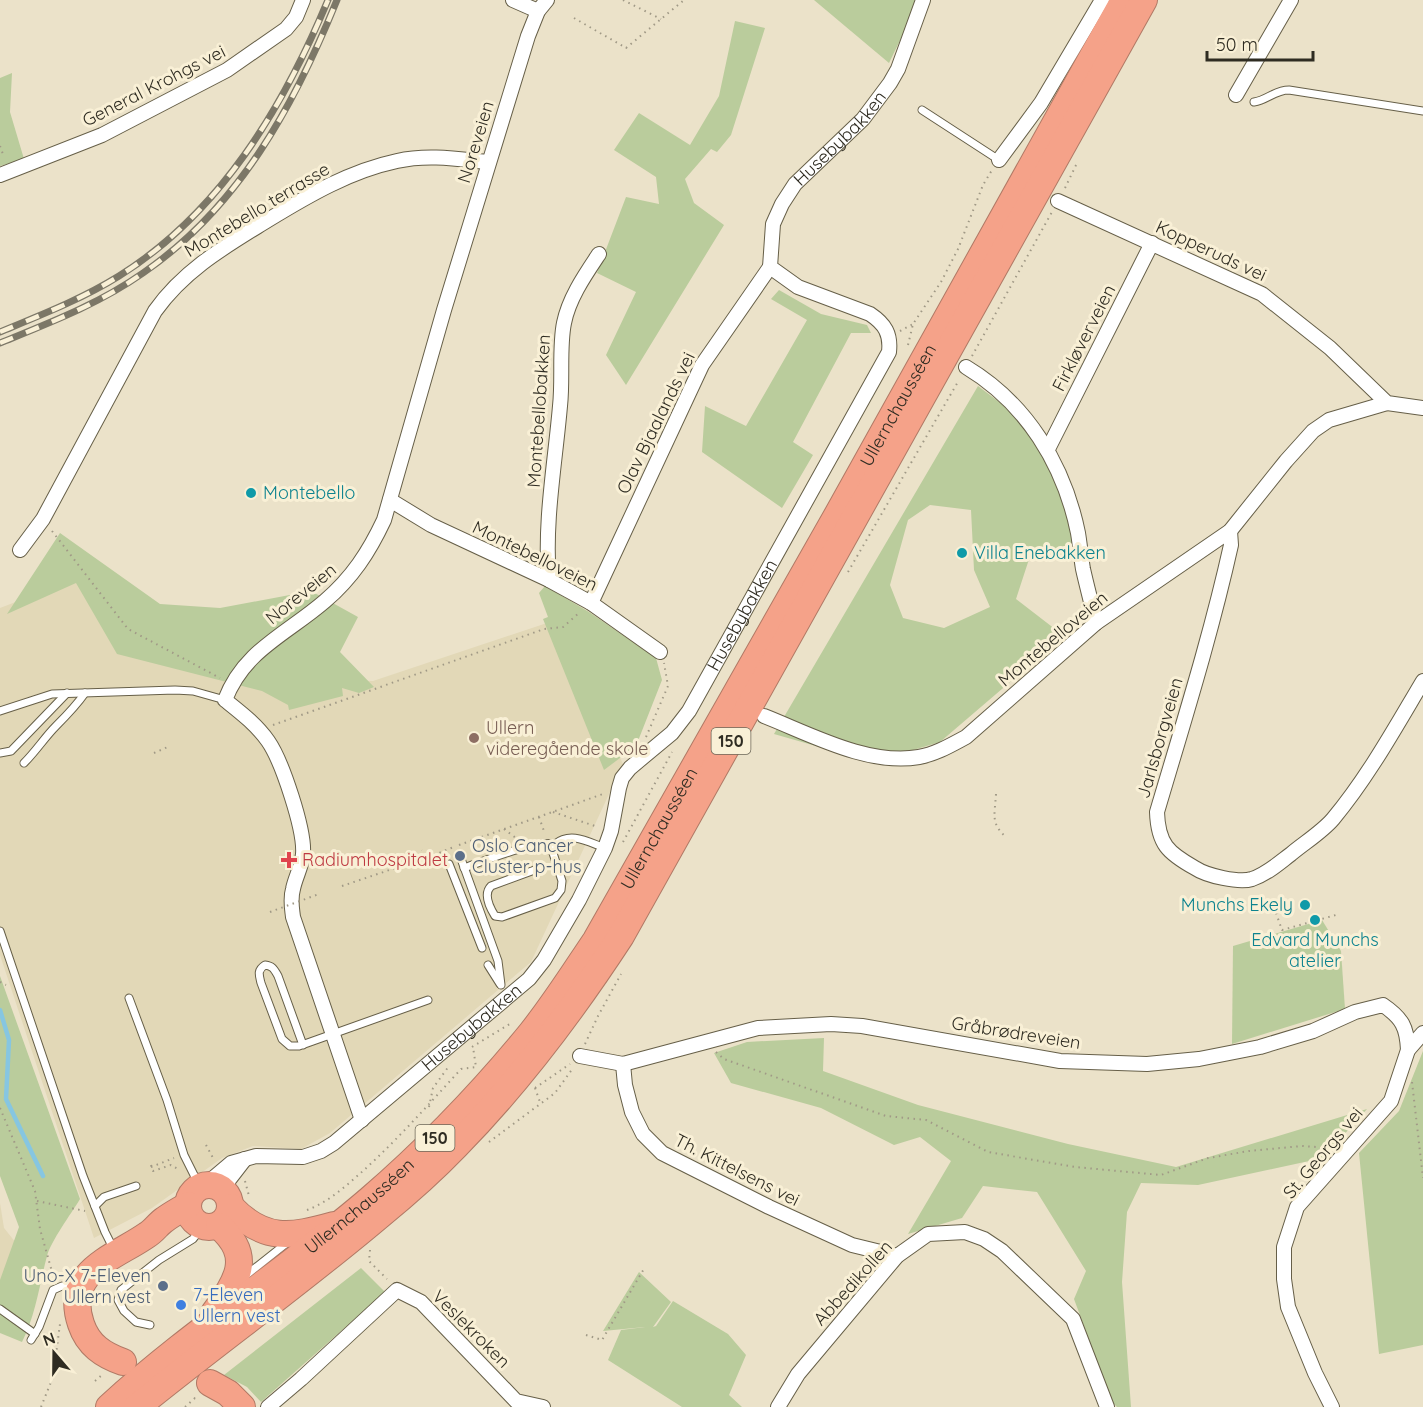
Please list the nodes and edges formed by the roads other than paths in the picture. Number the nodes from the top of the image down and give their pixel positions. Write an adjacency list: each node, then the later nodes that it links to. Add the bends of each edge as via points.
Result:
1 (303, 0): 16 (street, General Krohgs vei, via 286,29 227,70 102,135)
2 (513, 0): 9 (street)
3 (547, 0): 9 (street, Noreveien)
4 (923, 0): 20 (street, Husebybakken, via 890,83 863,119 795,184 782,204 773,224)
5 (1102, 0): 14 (street, via 1041,103)
6 (1124, 0): 64 (highway, Ullernchausséen / 150, via 596,940 531,1033 482,1090 411,1161)
7 (1144, 0): 75 (highway, Ullernchausséen / 150, via 621,936 583,994 543,1049 496,1103 413,1188)
8 (1292, 0): 10 (street)
9 (538, 11): 15 (street, Noreveien)
10 (1236, 95)
11 (1254, 102): 13 (lane, via 1289,90)
12 (922, 110): 14 (lane)
13 (1423, 111)
14 (999, 160)
15 (488, 162): 25 (street, Noreveien); 27 (street, Montebello terrasse, via 440,157 378,165 300,201 200,262 155,311 43,519)
16 (0, 175)
17 (1059, 201): 18 (street, Kopperuds vei)
18 (1152, 243): 22 (street, Kopperuds vei, via 1262,294 1330,348); 24 (street, Firkløverveien)
19 (598, 254): 28 (street, Montebellobakken, via 574,295 564,322 561,404 548,526)
20 (770, 267): 29 (street, Olav Bjaalands vei, via 702,365); 41 (street, Husebybakken, via 798,287 880,321 890,336 889,352 689,711 672,733 622,778)
21 (966, 367): 24 (street, via 1008,398)
22 (1387, 402): 23 (street); 26 (street, Montebelloveien, via 1329,420 1313,431)
23 (1423, 408)
24 (1048, 449): 30 (street, via 1072,511)
25 (390, 500): 28 (street, Montebelloveien, via 431,525); 35 (street, Noreveien, via 372,545 354,574 250,659 231,684)
26 (1230, 531): 30 (street, Montebelloveien); 32 (street, Jarlsborgveien, via 1208,640 1157,812 1162,844 1178,858 1198,870 1224,878 1250,880 1269,871 1332,821 1376,759)
27 (20, 550)
28 (549, 580): 29 (street, Montebelloveien)
29 (591, 603): 31 (street, Montebelloveien)
30 (1096, 622): 37 (street, Montebelloveien, via 966,737 920,757 888,759 851,750)
31 (660, 652)
32 (1423, 681)
33 (67, 693): 34 (lane); 36 (lane); 38 (lane, via 11,751)
34 (85, 693): 35 (lane, via 175,690); 39 (lane)
35 (225, 700): 53 (street, via 249,719 274,753 300,820 303,856 291,899 292,917)
36 (0, 711)
37 (764, 716)
38 (0, 753)
39 (24, 763)
40 (552, 844): 41 (lane, via 569,837); 44 (lane, via 528,847); 45 (lane, via 562,881 555,898 502,918 495,916 487,889)
41 (605, 848): 49 (street, Husebybakken, via 544,960 529,980)
42 (460, 856): 44 (lane)
43 (449, 864): 47 (lane)
44 (464, 868): 49 (lane)
45 (540, 868)
46 (0, 931): 62 (lane)
47 (482, 948)
48 (488, 965): 49 (lane)
49 (505, 991): 58 (street, Husebybakken)
50 (129, 998): 61 (lane, via 184,1155)
51 (429, 1000): 53 (lane)
52 (1423, 1033): 55 (street, St. Georgs vei)
53 (332, 1034): 54 (lane); 58 (street)
54 (303, 1045): 54 (lane, via 278,976 265,965 259,975 282,1039 290,1046)
55 (1408, 1050): 57 (street, Gråbrødreveien, via 1408,1032 1397,1014 1383,1005 1260,1047 1148,1064 1060,1061 831,1024 758,1028); 81 (street, St. Georgs vei, via 1391,1101 1297,1208 1284,1247 1288,1307)
56 (580, 1056): 57 (street)
57 (622, 1064): 66 (street, Th. Kittelsens vei, via 632,1112 643,1134 662,1153 852,1245)
58 (362, 1120): 59 (street, Husebybakken, via 334,1143 312,1154)
59 (244, 1159): 61 (street); 61 (street, Husebybakken, via 231,1163)
60 (136, 1186): 62 (lane, via 104,1197)
61 (216, 1203): 63 (highway, 150, via 262,1231 280,1234); 65 (highway, Husebybakken); 67 (highway, 150, via 239,1255 240,1268); 70 (lane, via 193,1239 121,1290 118,1300 124,1311 136,1322)
62 (95, 1208): 65 (lane)
63 (304, 1222): 64 (highway, 150); 67 (lane, via 283,1246)
64 (340, 1223): 71 (highway, Ullernchausséen / 150)
65 (115, 1254): 68 (highway, Husebybakken)
66 (897, 1256): 79 (street, Abbedikollen, via 798,1374); 80 (street, Abbedikollen, via 928,1234 964,1232 1002,1251 1073,1319)
67 (232, 1286): 71 (highway, 150)
68 (69, 1288): 69 (lane, via 50,1294 33,1337); 72 (highway, via 77,1302 85,1335 98,1350)
69 (0, 1309)
70 (150, 1325)
71 (202, 1330): 74 (highway, Ullernchausséen / 150)
72 (123, 1362)
73 (206, 1392): 76 (highway, via 228,1393)
74 (109, 1407)
75 (137, 1407)
76 (242, 1407)
77 (268, 1407): 78 (street, Veslekroken, via 397,1290 421,1302 516,1401)
78 (543, 1407)
79 (778, 1407)
80 (1107, 1407)
81 (1332, 1407)

